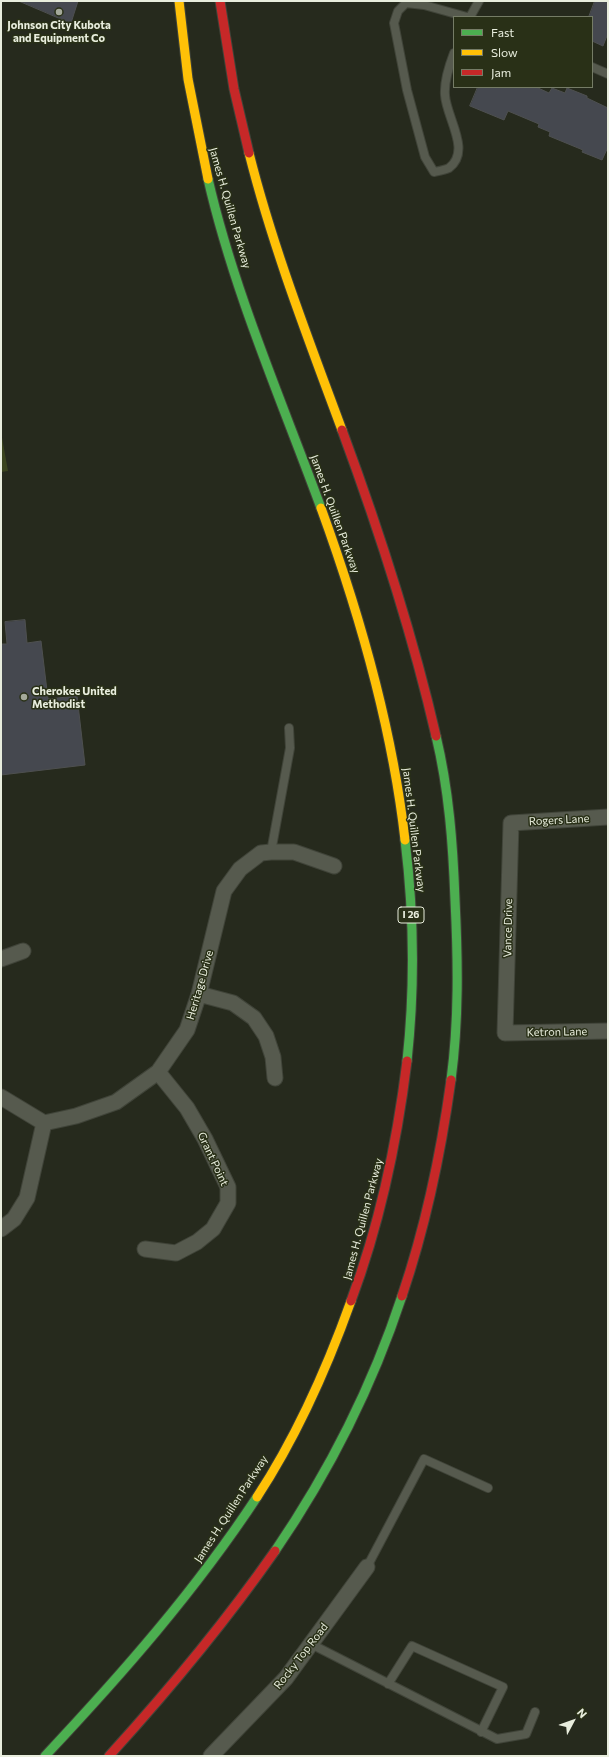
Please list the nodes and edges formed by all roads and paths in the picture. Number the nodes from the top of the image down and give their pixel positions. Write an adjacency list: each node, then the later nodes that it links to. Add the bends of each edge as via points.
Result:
1 (179, 1): 31 (highway, James H. Quillen Parkway / I 26, via 183,50 196,128 215,209 249,314 340,564 363,634 385,719 400,800 409,874 413,948 411,1020 402,1100 388,1179 366,1259 334,1346 298,1424 261,1490 210,1566 166,1622)
2 (220, 1): 32 (highway, via 243,132 271,233 378,531 412,640 431,717 445,781 454,856 457,1004 453,1066 440,1151 424,1224 370,1382 330,1464 251,1587 202,1650)
3 (479, 1): 5 (lane)
4 (463, 16): 6 (lane, via 424,5 406,3 398,11 394,23 406,90 426,157 434,172 449,168 460,150 445,96)
5 (471, 16)
6 (453, 56)
7 (593, 67): 8 (lane)
8 (608, 74)
9 (289, 728): 12 (lane, via 290,748)
10 (608, 817): 11 (street, Rogers Lane)
11 (511, 823): 18 (street, Vance Drive)
12 (271, 852): 13 (street, Heritage Drive, via 294,852); 16 (street, Heritage Drive, via 261,854 240,870 224,891)
13 (334, 866)
14 (23, 951): 15 (street)
15 (1, 959)
16 (199, 994): 19 (street, Heritage Drive, via 187,1030); 20 (street, via 233,1002 254,1018 266,1036 273,1057)
17 (608, 1031): 18 (street, Ketron Lane)
18 (505, 1033)
19 (158, 1072): 22 (street, Heritage Drive, via 116,1102 76,1116); 24 (street, Grant Point, via 187,1108 205,1138 228,1187 228,1203 213,1229 197,1242 176,1253)
20 (275, 1078)
21 (1, 1097): 22 (street)
22 (44, 1123): 23 (street, via 28,1198 14,1219)
23 (1, 1229)
24 (145, 1249)
25 (488, 1488): 26 (lane, via 424,1459)
26 (367, 1567): 27 (street, Rocky Top Road)
27 (311, 1644): 28 (lane); 33 (street, Rocky Top Road, via 286,1678)
28 (388, 1684): 30 (lane); 30 (lane, via 412,1646 503,1687)
29 (535, 1712): 30 (lane, via 526,1734 497,1739)
30 (481, 1732)
31 (45, 1756)
32 (109, 1756)
33 (211, 1756)

